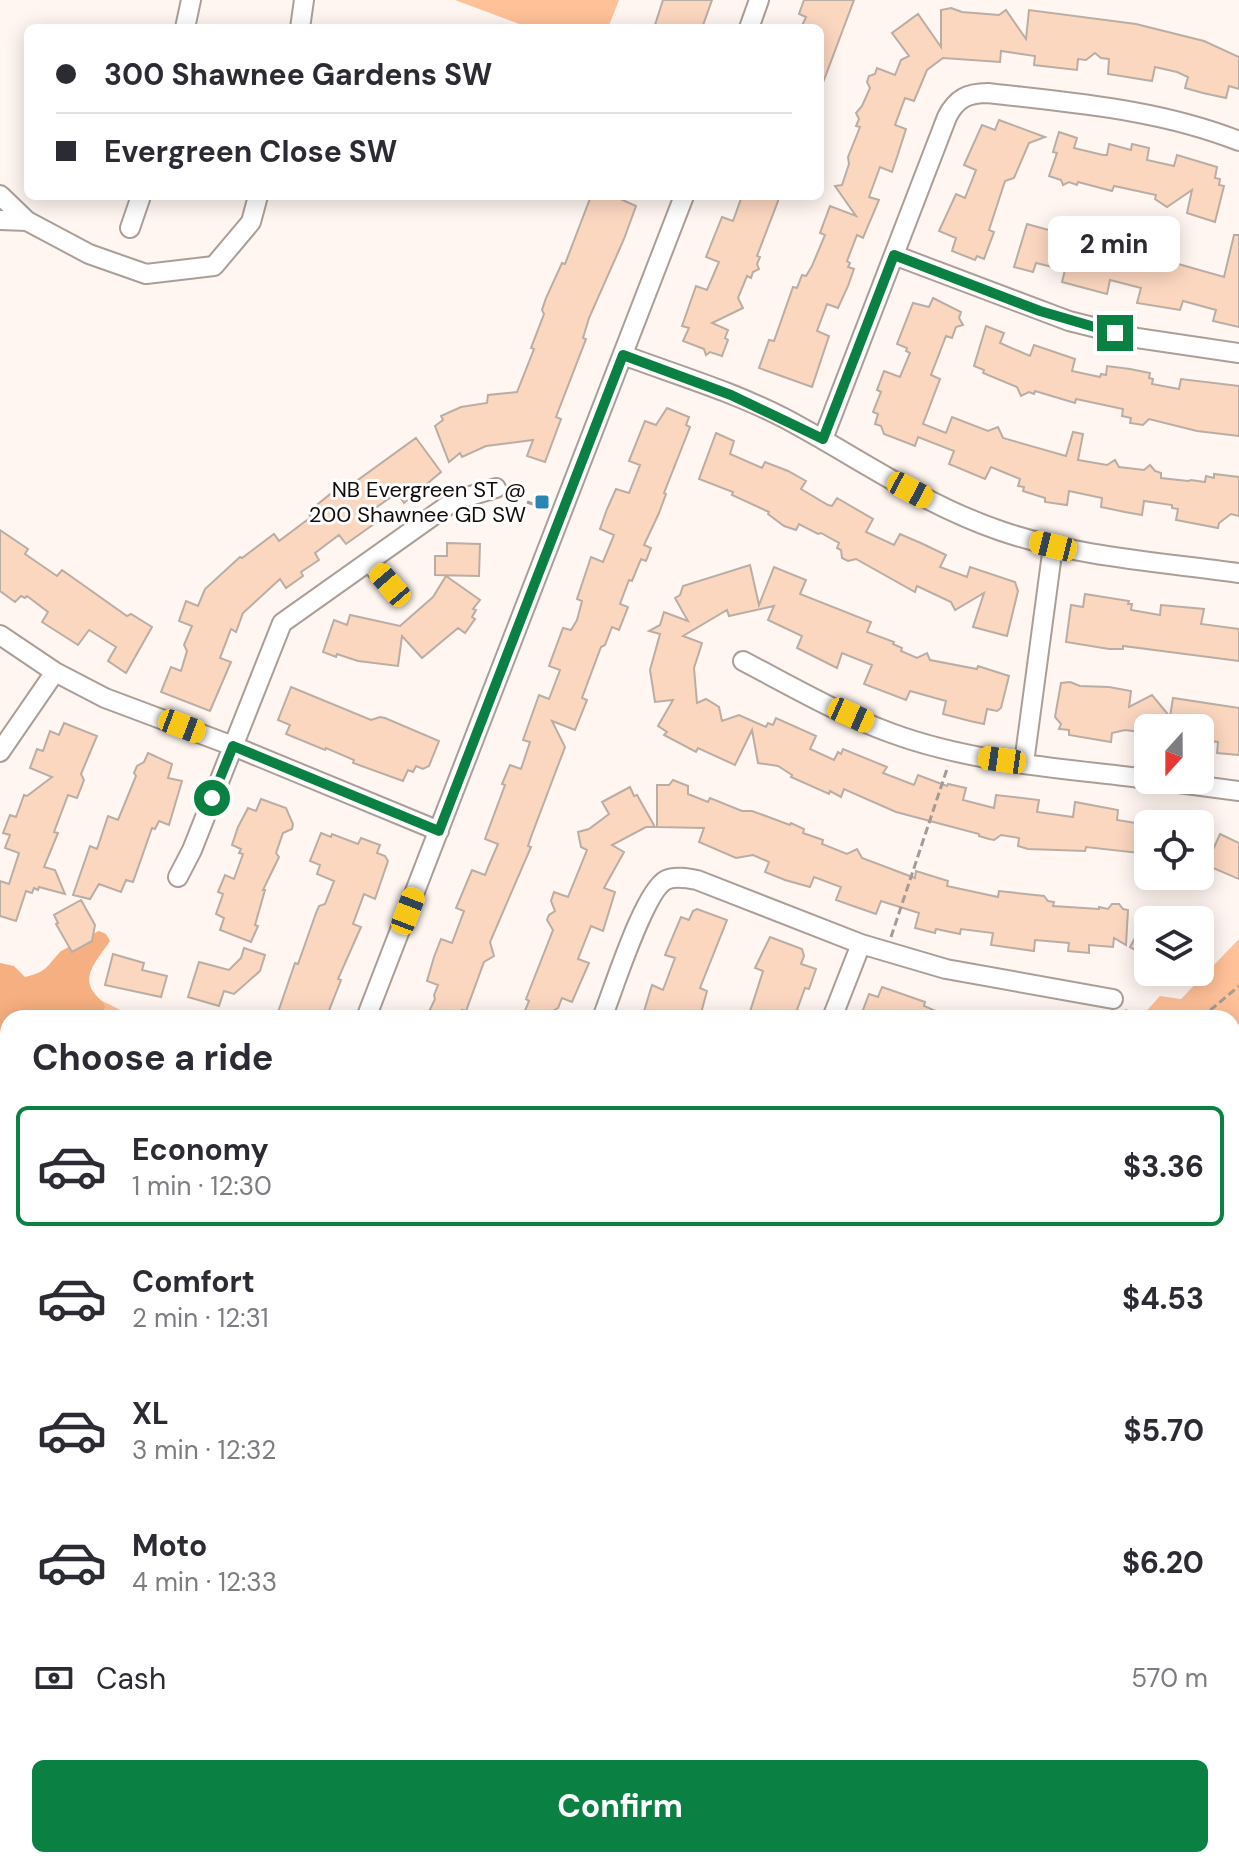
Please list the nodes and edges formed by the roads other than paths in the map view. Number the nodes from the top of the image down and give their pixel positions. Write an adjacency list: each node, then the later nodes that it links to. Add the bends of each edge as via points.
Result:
1 (191, 0): 4 (street)
2 (304, 0): 5 (street)
3 (759, 0): 6 (street)
4 (186, 24)
5 (301, 24)
6 (750, 24)
7 (1239, 141): 15 (street, via 1147,114 969,94 949,112)
8 (0, 195): 13 (street)
9 (140, 200): 14 (street)
10 (257, 200): 13 (street, via 251,222 214,266 146,274 89,254)
11 (682, 200): 17 (street)
12 (0, 220): 13 (street)
13 (27, 221)
14 (130, 228)
15 (894, 255): 16 (street, via 1069,321 1137,338); 18 (street)
16 (1239, 353)
17 (623, 355): 18 (street, via 731,395); 33 (street)
18 (823, 439): 20 (street, via 943,508)
19 (496, 488): 21 (street, via 454,501)
20 (1053, 546): 22 (street); 29 (street)
21 (369, 562): 23 (street); 27 (street, via 282,623)
22 (1239, 573)
23 (390, 585)
24 (0, 635): 26 (street)
25 (743, 661): 29 (street, via 890,733)
26 (55, 672): 27 (street, via 105,698); 28 (street)
27 (233, 746): 33 (street); 34 (street)
28 (0, 752)
29 (1024, 763): 30 (street)
30 (1134, 777)
31 (1214, 788): 32 (street)
32 (1239, 791)
33 (439, 831): 37 (street)
34 (178, 877)
35 (861, 944): 36 (street, via 946,969); 38 (street, via 697,880 669,879 649,897); 39 (street)
36 (1113, 999)
37 (369, 1010)
38 (605, 1010)
39 (835, 1010)

